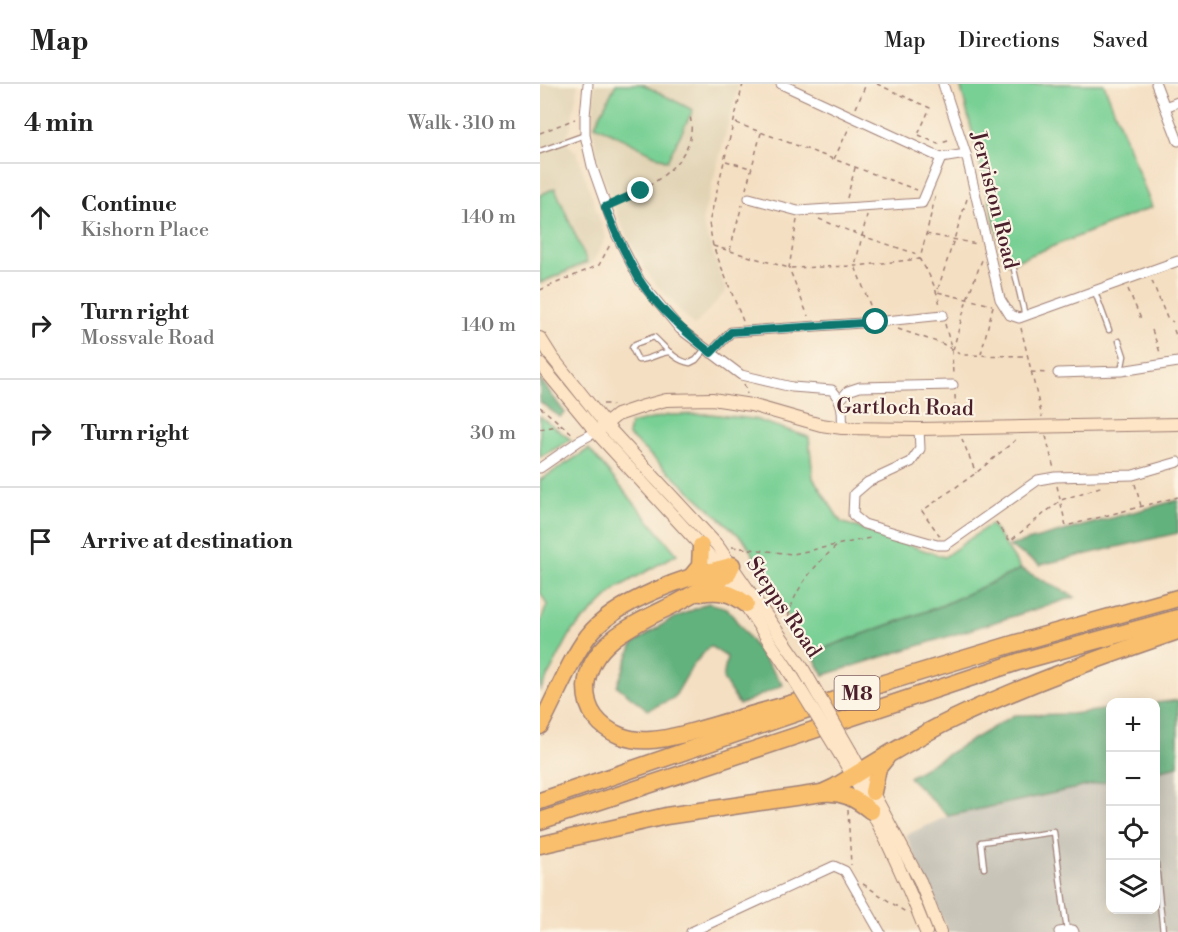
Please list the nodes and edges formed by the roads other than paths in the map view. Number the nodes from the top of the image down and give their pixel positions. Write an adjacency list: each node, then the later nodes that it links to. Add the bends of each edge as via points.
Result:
1 (588, 84): 7 (street)
2 (781, 84): 11 (street)
3 (943, 84): 10 (street, Jerviston Road)
4 (1156, 84): 6 (street)
5 (1178, 102): 6 (street)
6 (1165, 107): 8 (street)
7 (585, 135): 9 (lane); 21 (street, via 605,207 640,281 680,328)
8 (1178, 141)
9 (540, 151)
10 (966, 154): 11 (street); 17 (street, Jerviston Road, via 1000,299 1010,315)
11 (941, 159): 12 (street, via 921,203 798,211)
12 (749, 198)
13 (1178, 261): 15 (street)
14 (1013, 265): 17 (lane)
15 (1095, 292): 17 (street); 18 (lane)
16 (943, 315): 21 (street, via 731,332)
17 (1022, 317)
18 (1109, 330)
19 (540, 338): 31 (main road)
20 (1119, 341): 25 (lane, via 1124,357)
21 (708, 351): 22 (lane, via 690,363); 28 (street, via 741,375 792,387 832,390)
22 (670, 352): 22 (lane, via 638,360 632,348 651,337)
23 (1178, 362): 25 (street)
24 (540, 364): 31 (main road)
25 (1121, 371): 26 (street)
26 (1058, 373)
27 (953, 385): 28 (street, via 860,387 848,391)
28 (841, 399): 30 (street)
29 (1178, 424): 32 (main road, Gartloch Road)
30 (842, 428): 31 (main road, Gartloch Road, via 712,399 666,400 617,415); 32 (main road, Gartloch Road)
31 (601, 429): 34 (street); 35 (main road, Stepps Road); 36 (main road, Stepps Road, via 717,545)
32 (919, 429): 33 (street, via 920,449 911,462 868,482 854,494 853,515 864,524 937,545 946,545 1038,480 1133,475)
33 (1178, 462)
34 (540, 468)
35 (701, 546): 36 (main road, Stepps Road); 37 (highway, via 700,566)
36 (727, 570): 37 (highway); 39 (main road, Stepps Road); 45 (main road, Stepps Road, bridge, via 785,640)
37 (693, 585): 39 (highway, via 735,595); 42 (highway, via 611,640 597,654 589,670 586,696 589,710 608,730 636,740 652,740); 43 (highway, via 633,600 589,635)
38 (1178, 598): 42 (highway, M8)
39 (747, 604): 45 (main road, Stepps Road, bridge)
40 (1178, 618): 51 (highway, M8, via 1018,662)
41 (1178, 631): 44 (highway, via 1072,668 954,719)
42 (884, 683): 49 (highway, M8)
43 (540, 726)
44 (894, 752): 46 (highway); 47 (highway, via 878,768)
45 (846, 754): 46 (main road, Stepps Road)
46 (857, 773): 47 (main road, Stepps Road); 48 (highway); 50 (main road, Stepps Road)
47 (873, 792): 59 (main road, Stepps Road, via 920,881)
48 (822, 793): 50 (highway, via 851,797); 52 (highway, via 666,816)
49 (540, 801)
50 (871, 811): 55 (main road, Stepps Road)
51 (540, 821)
52 (540, 845)
53 (984, 868): 56 (lane, via 981,842 1054,832)
54 (1160, 906): 60 (lane)
55 (924, 928)
56 (1067, 931)
57 (692, 932): 58 (street, via 834,866 849,876)
58 (880, 932)
59 (940, 932)
60 (1163, 932)

